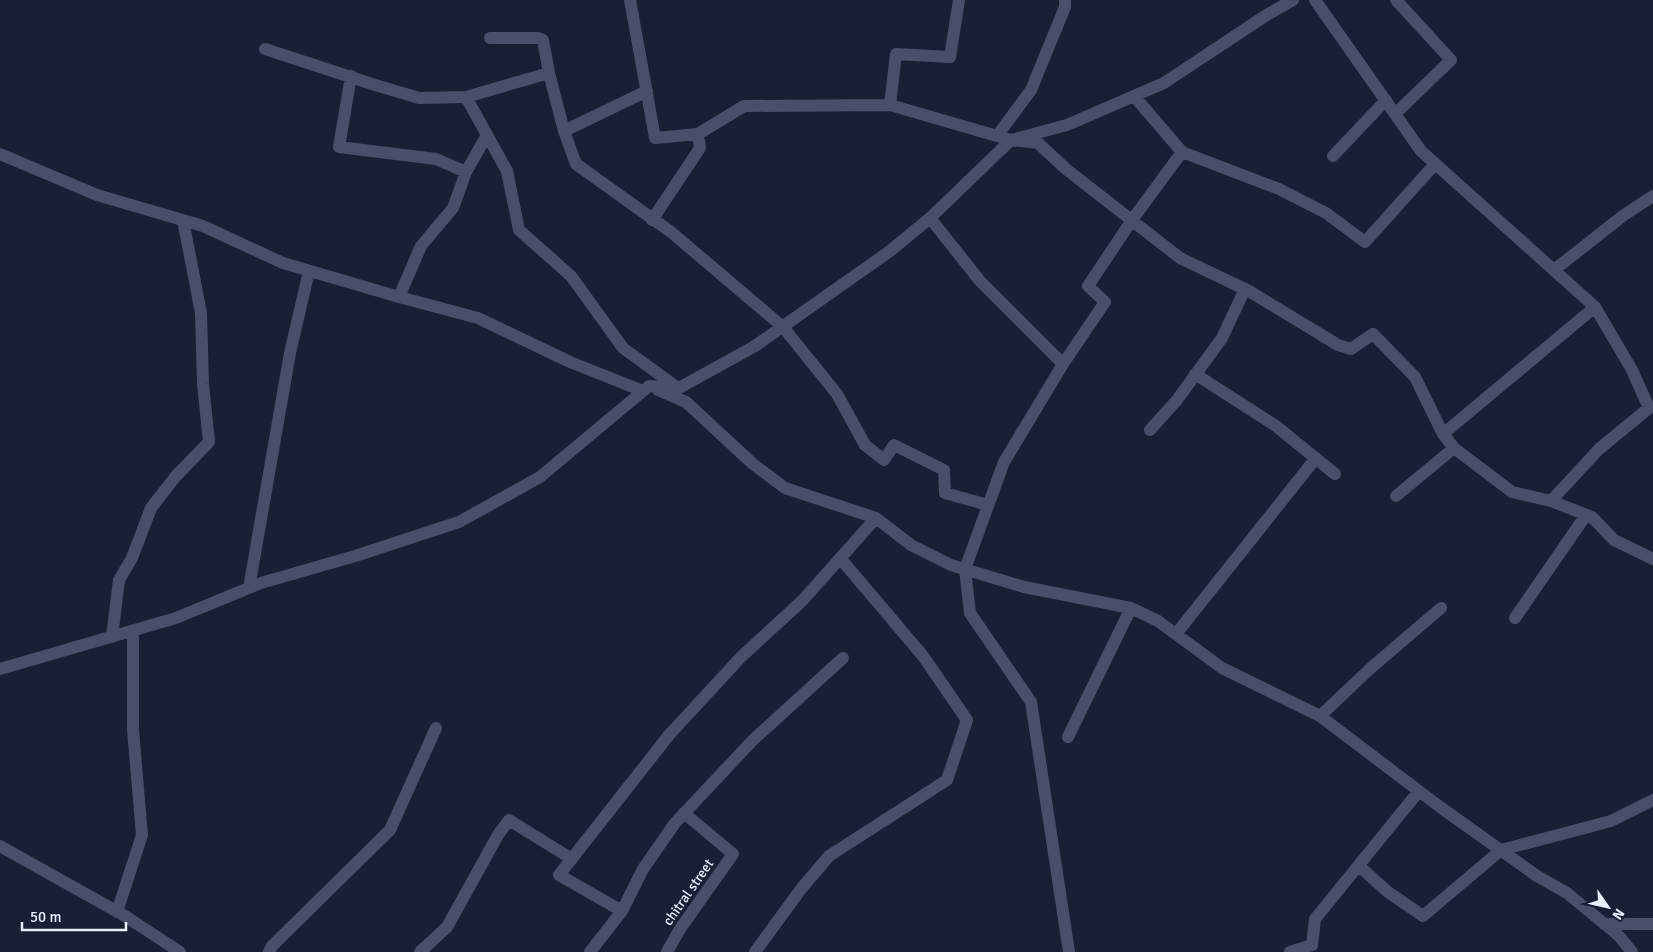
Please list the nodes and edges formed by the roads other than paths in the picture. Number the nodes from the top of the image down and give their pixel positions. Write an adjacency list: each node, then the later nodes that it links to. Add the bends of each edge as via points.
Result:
1 (630, 0): 11 (street)
2 (959, 0): 15 (street, via 950,57 896,54)
3 (1065, 0): 20 (street, via 1031,90)
4 (1293, 0): 12 (street, via 1164,83)
5 (1315, 0): 14 (street)
6 (1396, 0): 16 (street, via 1451,60)
7 (490, 38): 9 (street, via 543,40)
8 (265, 49): 10 (street)
9 (549, 73): 13 (street); 17 (street)
10 (351, 76): 13 (street, via 419,98); 26 (street, via 339,147 436,159)
11 (647, 91): 17 (street); 18 (street, via 655,138)
12 (1134, 96): 21 (street, via 1067,124); 22 (street)
13 (466, 97): 19 (street)
14 (1386, 100): 16 (street); 24 (street)
15 (890, 105): 18 (street, via 744,106); 20 (street)
16 (1395, 114): 25 (street, via 1421,151)
17 (564, 131): 30 (street, via 576,164)
18 (698, 134): 30 (street, via 700,148)
19 (487, 135): 26 (street); 40 (street, via 508,171 519,230 571,276 623,348)
20 (998, 136): 21 (street)
21 (1011, 140): 28 (street); 31 (street, via 1038,143)
22 (1182, 152): 25 (street, via 1279,188 1326,213 1365,242); 31 (street)
23 (0, 154): 29 (street, via 97,195)
24 (1333, 156)
25 (1435, 164): 32 (street)
26 (466, 172): 35 (street, via 453,208 421,246)
27 (1653, 196): 32 (street)
28 (930, 218): 37 (street, via 890,251); 38 (street, via 980,281)
29 (183, 220): 33 (street); 61 (street, via 201,314 209,442 151,508 132,558 119,580)
30 (652, 220): 37 (street)
31 (1132, 220): 34 (street, via 1180,258); 38 (street, via 1088,286 1105,302)
32 (1554, 270): 36 (street)
33 (309, 271): 35 (street); 55 (street, via 290,353)
34 (1246, 289): 39 (street, via 1222,338); 43 (street, via 1338,345 1351,349 1373,334 1415,376)
35 (399, 297): 41 (street, via 478,318 570,362)
36 (1595, 307): 43 (street); 48 (street, via 1632,370 1648,408 1599,449)
37 (782, 327): 40 (street, via 755,346); 49 (street, via 837,394 865,445 884,460 894,444 944,470 945,493)
38 (1063, 364): 49 (street, via 1004,462)
39 (1196, 374): 42 (street); 45 (street, via 1276,426)
40 (679, 388): 41 (street)
41 (646, 389): 51 (street, via 686,402 753,464 785,488); 55 (street, via 540,477 458,522)
42 (1150, 430)
43 (1443, 434): 44 (street)
44 (1454, 448): 47 (street); 48 (street, via 1512,492)
45 (1316, 458): 46 (street); 60 (street)
46 (1336, 474)
47 (1396, 496)
48 (1551, 502): 50 (street)
49 (988, 505): 54 (street)
50 (1586, 515): 53 (street, via 1592,517 1614,540); 58 (street)
51 (876, 518): 52 (street); 54 (street, via 911,545)
52 (840, 558): 72 (street, via 802,601 741,657 668,735); 83 (street, via 923,656 967,720 947,780 829,856 801,888)
53 (1653, 559)
54 (965, 569): 56 (street, via 1024,587); 84 (street, via 970,613 1031,702)
55 (249, 588): 59 (street, via 176,618)
56 (1131, 608): 60 (street); 66 (street)
57 (1441, 608): 64 (street)
58 (1515, 618)
59 (133, 631): 61 (street); 75 (street, via 133,730 142,835)
60 (1176, 634): 64 (street, via 1222,668)
61 (112, 638): 63 (street)
62 (843, 658): 69 (street, via 753,740)
63 (0, 669)
64 (1320, 716): 67 (street)
65 (436, 728): 79 (street, via 390,830)
66 (1068, 737)
67 (1419, 792): 71 (street); 73 (street)
68 (1653, 800): 71 (street, via 1611,821)
69 (684, 813): 74 (street, via 643,869); 82 (street, chitral street, via 733,854)
70 (0, 846): 75 (street)
71 (1501, 850): 73 (street, via 1423,916 1388,892); 76 (street, via 1567,894)
72 (572, 859): 74 (street, via 559,875); 80 (street, via 509,820 447,927)
73 (1359, 866): 85 (street, via 1315,919 1312,945)
74 (622, 911): 81 (street)
75 (117, 912): 78 (street)
76 (1604, 924): 77 (street); 86 (street)
77 (1653, 924)
78 (180, 952)
79 (269, 952)
80 (420, 952)
81 (590, 952)
82 (667, 952)
83 (755, 952)
84 (1069, 952)
85 (1290, 952)
86 (1632, 952)

